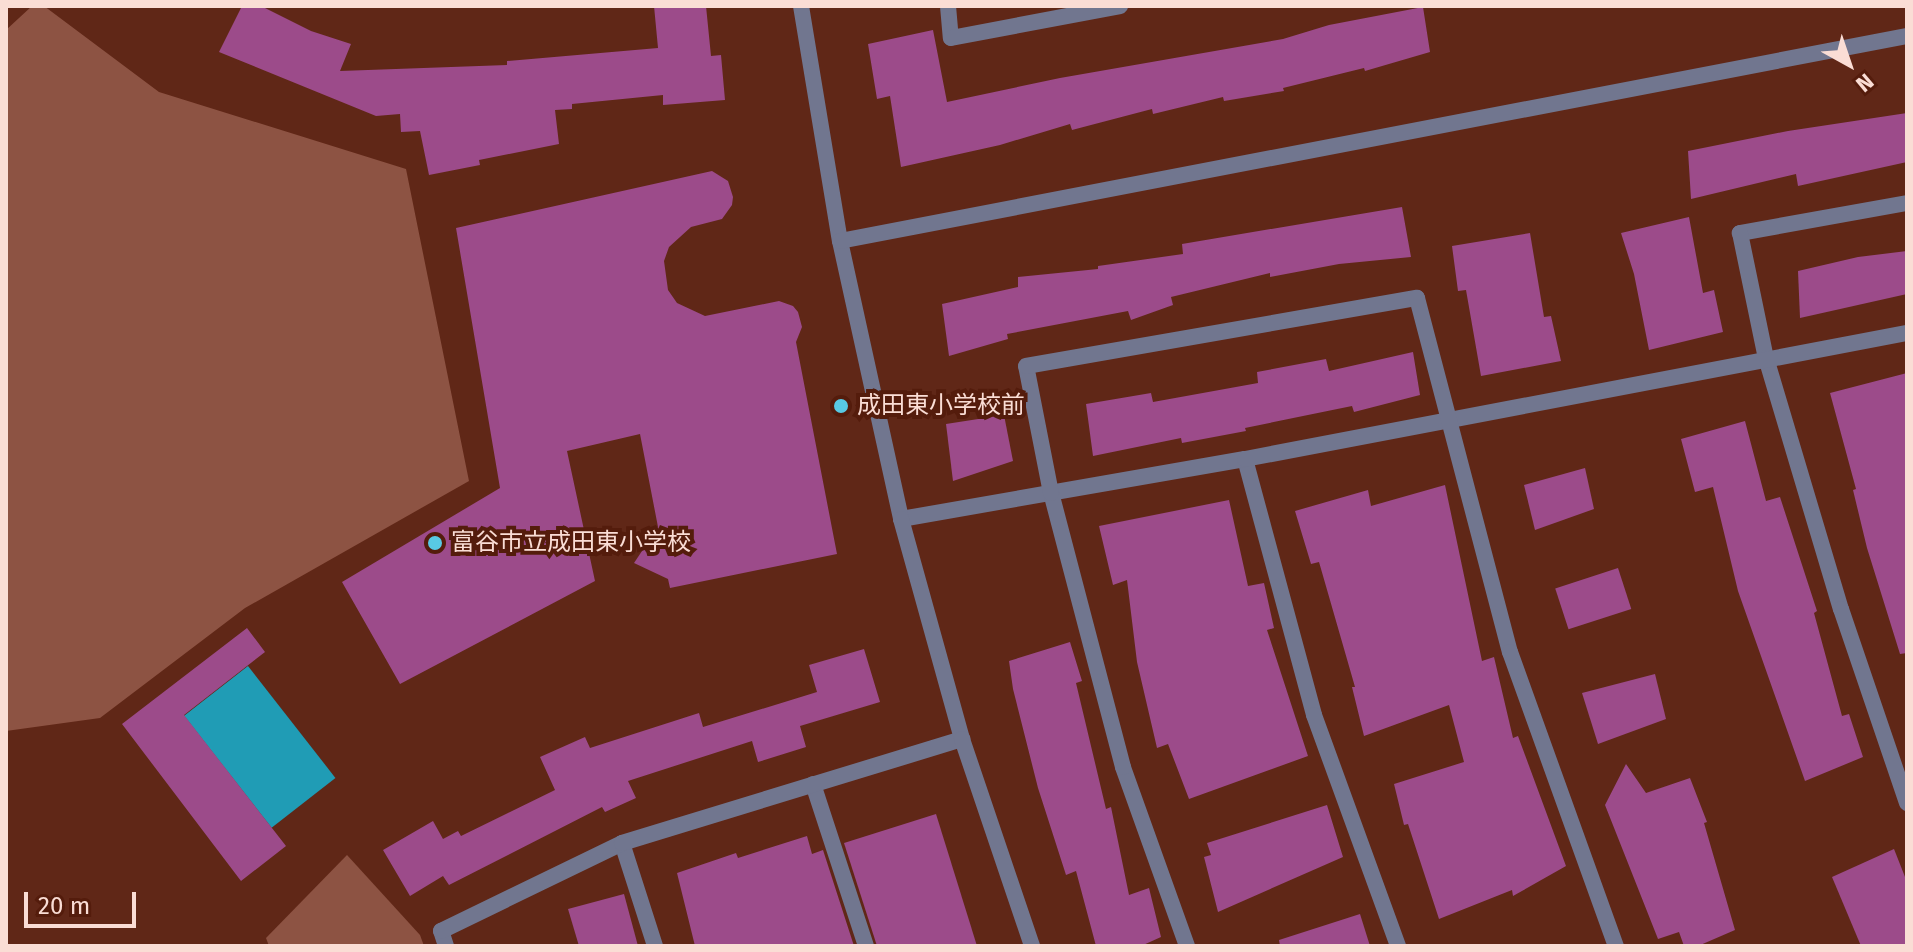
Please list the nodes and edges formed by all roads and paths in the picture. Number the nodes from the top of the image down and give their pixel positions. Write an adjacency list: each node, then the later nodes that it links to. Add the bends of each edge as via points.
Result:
1 (801, 6): 6 (street)
2 (948, 6): 3 (street, via 951,38)
3 (1120, 6)
4 (1907, 36): 6 (street)
5 (1907, 203): 8 (street, via 1740,233)
6 (840, 241): 12 (street)
7 (1907, 333): 8 (street)
8 (1766, 358): 9 (street); 15 (street, via 1841,609)
9 (1449, 419): 10 (street); 11 (street, via 1417,298 1026,366); 23 (street, via 1510,652)
10 (1245, 459): 11 (street); 22 (street, via 1314,715)
11 (1051, 493): 12 (street); 21 (street, via 1123,767)
12 (901, 519): 13 (street)
13 (962, 739): 14 (street); 20 (street)
14 (813, 784): 16 (street); 19 (street)
15 (1907, 803)
16 (622, 843): 17 (street, via 441,931); 18 (street)
17 (446, 946)
18 (655, 946)
19 (866, 946)
20 (1032, 946)
21 (1187, 946)
22 (1398, 946)
23 (1616, 946)

